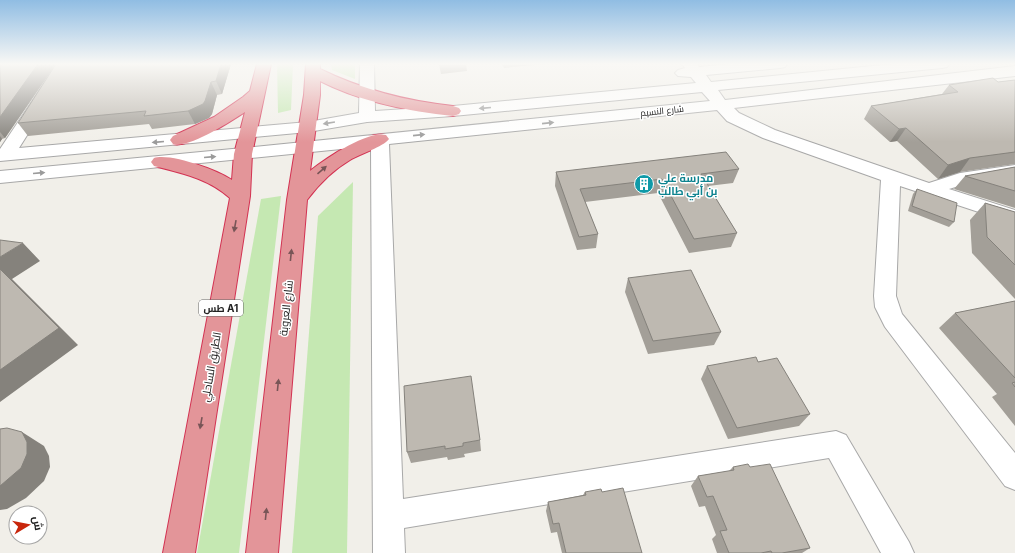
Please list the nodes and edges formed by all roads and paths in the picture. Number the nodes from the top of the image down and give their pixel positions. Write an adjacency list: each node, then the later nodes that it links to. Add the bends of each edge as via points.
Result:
1 (47, 90): 21 (street)
2 (258, 90): 10 (highway, الطريق الساحلي / طس A1)
3 (312, 90): 17 (highway, شارع العروبة)
4 (355, 90): 11 (highway)
5 (367, 90): 11 (street)
6 (587, 90): 12 (street)
7 (676, 90): 12 (street, شارع النسيم)
8 (708, 90): 13 (street)
9 (852, 90): 13 (street, شارع النسيم)
10 (257, 93): 16 (highway, الطريق الساحلي / طس A1); 19 (highway, via 217,123)
11 (367, 94): 14 (highway, via 401,104); 15 (street)
12 (577, 99): 14 (street, شارع النسيم, one-way to 14)
13 (720, 105): 18 (street, شارع النسيم, one-way to 13); 25 (street, via 733,117 769,134)
14 (453, 111): 15 (street, شارع النسيم)
15 (367, 117): 17 (street, شارع النسيم, one-way to 17)
16 (249, 133): 17 (street); 19 (street); 20 (highway, الطريق الساحلي / طس A1)
17 (307, 137): 18 (street, شارع النسيم); 20 (street); 28 (highway, شارع العروبة)
18 (380, 139): 28 (highway, one-way to 18, via 322,169 359,147); 31 (street)
19 (179, 140): 21 (street, one-way to 21)
20 (243, 154): 22 (street, one-way to 20); 27 (highway, الطريق الساحلي / طس A1)
21 (2, 155)
22 (160, 162): 24 (street, one-way to 22); 27 (highway, via 211,176)
23 (1015, 171): 26 (street, via 960,179)
24 (0, 177)
25 (891, 177): 26 (street); 30 (street, via 885,296 887,307 893,320)
26 (929, 189): 29 (street)
27 (240, 196): 32 (highway, الطريق الساحلي / طس A1, one-way to 32)
28 (297, 200): 33 (highway, شارع العروبة, one-way to 28)
29 (1015, 216)
30 (1015, 476)
31 (387, 516): 34 (street); 35 (street, via 836,444)
32 (179, 553)
33 (262, 553)
34 (388, 553)
35 (898, 553)

